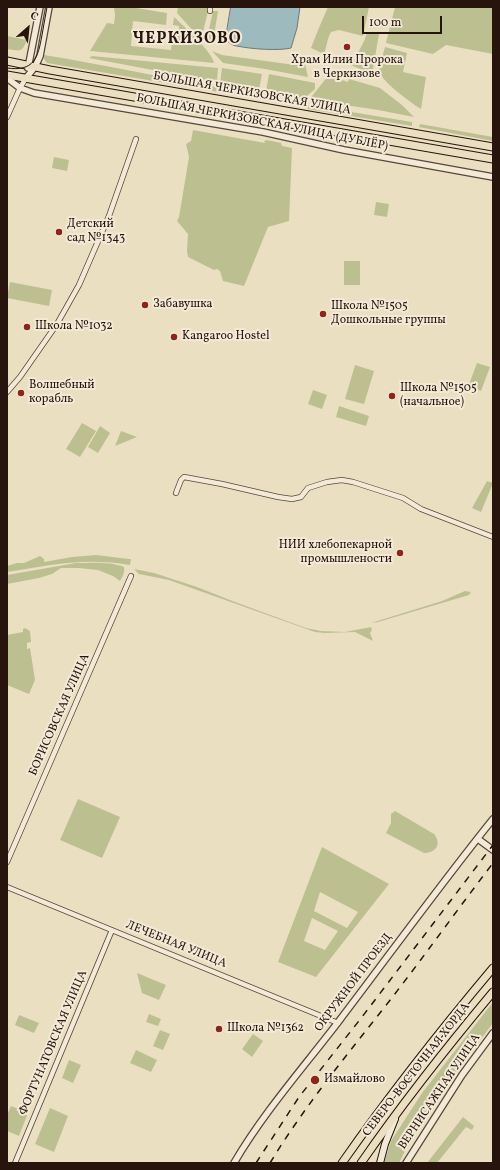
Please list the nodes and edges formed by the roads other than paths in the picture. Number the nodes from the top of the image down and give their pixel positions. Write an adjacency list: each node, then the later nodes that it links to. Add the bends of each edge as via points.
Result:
1 (40, 7): 4 (street)
2 (49, 7): 4 (street, via 41,51)
3 (7, 61): 4 (main road, БОЛЬШАЯ ЧЕРКИЗОВСКАЯ УЛИЦА)
4 (32, 66): 7 (street); 11 (main road, БОЛЬШАЯ ЧЕРКИЗОВСКАЯ УЛИЦА)
5 (7, 75): 7 (main road, БОЛЬШАЯ ЧЕРКИЗОВСКАЯ УЛИЦА)
6 (7, 78): 8 (street, БОЛЬШАЯ ЧЕРКИЗОВСКАЯ УЛИЦА (ДУБЛЁР))
7 (26, 78): 8 (street); 12 (main road, БОЛЬШАЯ ЧЕРКИЗОВСКАЯ УЛИЦА)
8 (20, 88): 9 (street); 13 (street, БОЛЬШАЯ ЧЕРКИЗОВСКАЯ УЛИЦА (ДУБЛЁР), via 34,93 263,132 344,150)
9 (7, 117)
10 (136, 139): 14 (street, via 109,216 79,286 55,328)
11 (493, 147)
12 (493, 159)
13 (493, 177)
14 (7, 392)
15 (176, 493): 16 (street, via 184,477 292,499 301,497 308,488 342,480 403,498 421,509)
16 (493, 537)
17 (131, 576): 21 (street, БОРИСОВСКАЯ УЛИЦА)
18 (493, 819): 19 (street, ОКРУЖНОЙ ПРОЕЗД)
19 (478, 838): 20 (street); 26 (street, ОКРУЖНОЙ ПРОЕЗД)
20 (493, 850)
21 (7, 862)
22 (7, 887): 23 (street, ЛЕЧЕБНАЯ УЛИЦА)
23 (112, 930): 26 (street, ЛЕЧЕБНАЯ УЛИЦА); 29 (street, ФОРТУНАТОВСКАЯ УЛИЦА)
24 (493, 968): 31 (main road, СЕВЕРО-ВОСТОЧНАЯ ХОРДА, via 398,1085)
25 (493, 992): 28 (main road, СЕВЕРО-ВОСТОЧНАЯ ХОРДА)
26 (338, 1023): 30 (street, ОКРУЖНОЙ ПРОЕЗД, via 276,1100)
27 (493, 1033): 34 (street, ВЕРНИСАЖНАЯ УЛИЦА, via 462,1075)
28 (400, 1109): 32 (main road, СЕВЕРО-ВОСТОЧНАЯ ХОРДА); 33 (main road, via 387,1137)
29 (15, 1163)
30 (234, 1163)
31 (342, 1163)
32 (361, 1163)
33 (380, 1163)
34 (406, 1163)

